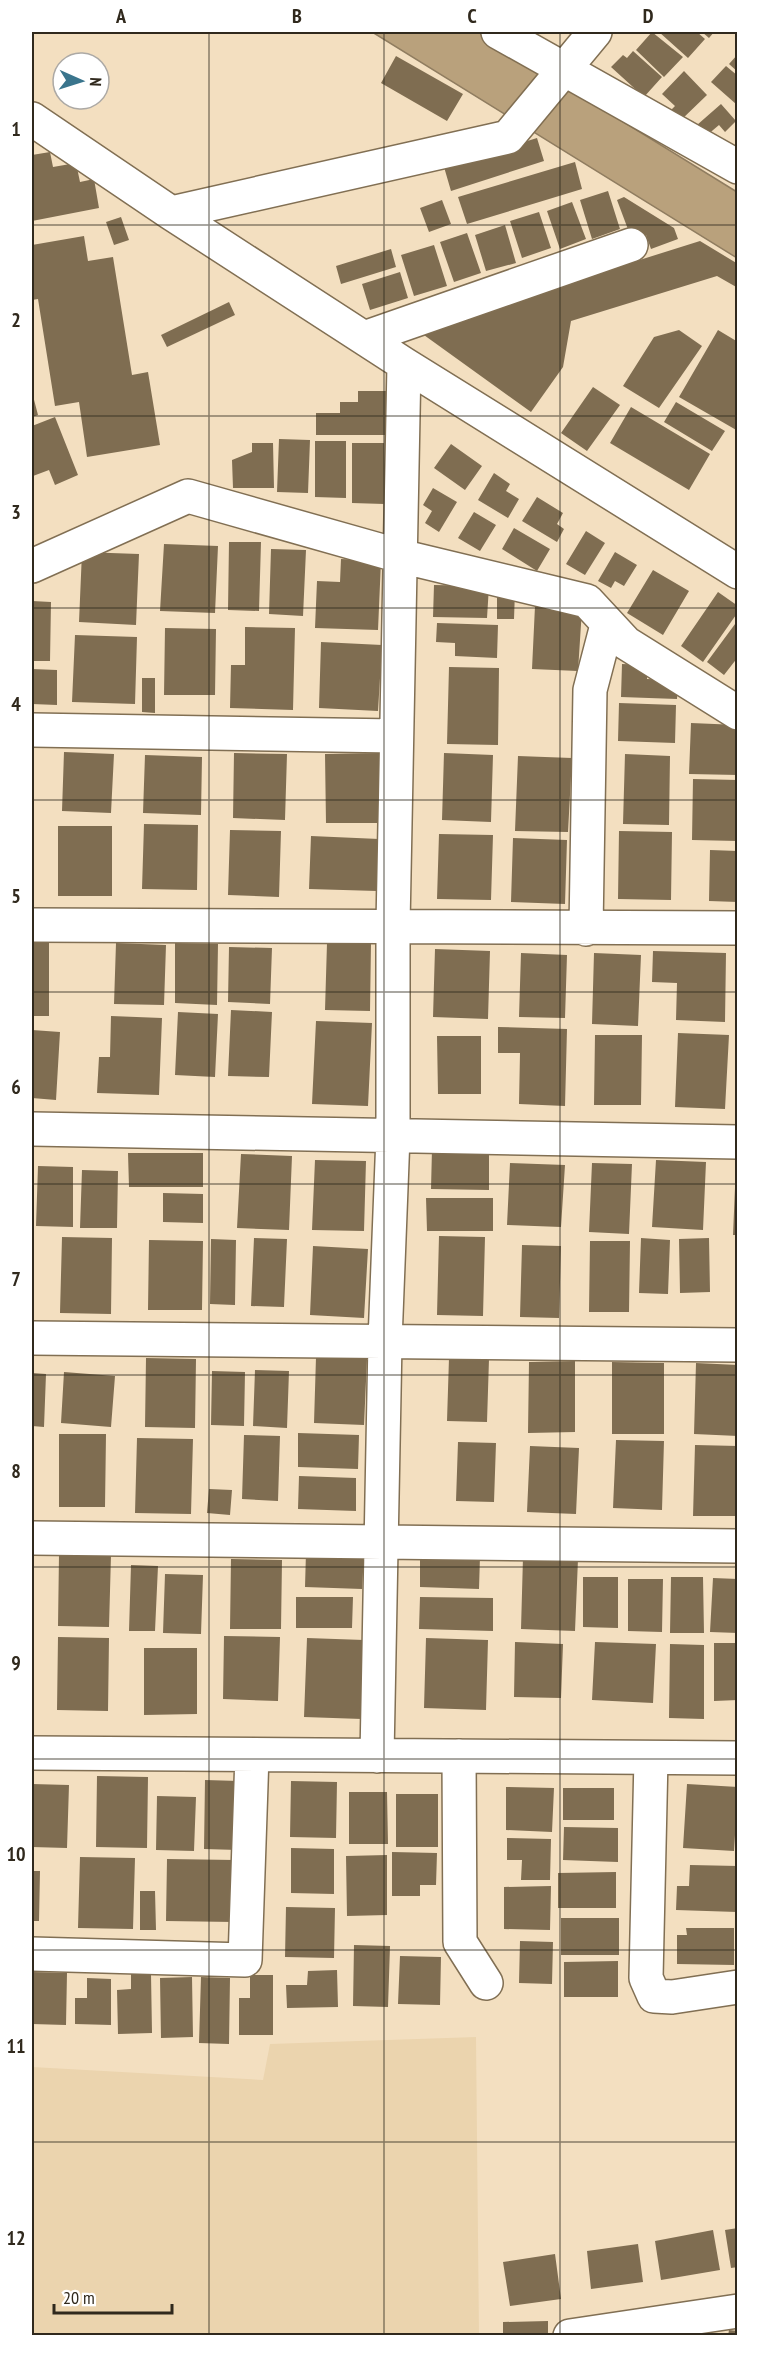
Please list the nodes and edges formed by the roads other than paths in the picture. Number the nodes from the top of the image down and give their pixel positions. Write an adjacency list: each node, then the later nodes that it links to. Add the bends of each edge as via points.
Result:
1 (498, 32): 3 (street)
2 (595, 32): 3 (street)
3 (566, 68): 5 (street); 6 (street, via 508,137)
4 (32, 118): 6 (street)
5 (734, 159)
6 (171, 213): 8 (street)
7 (631, 245): 8 (street)
8 (364, 338): 9 (street)
9 (404, 364): 10 (street); 12 (street)
10 (400, 556): 11 (street, via 188,496); 13 (street, via 587,601); 16 (street)
11 (32, 566)
12 (738, 572)
13 (607, 625): 14 (street, via 626,643); 19 (street, via 590,690)
14 (738, 713)
15 (32, 730): 16 (street)
16 (396, 736): 18 (street)
17 (32, 926): 18 (street)
18 (393, 926): 19 (street); 22 (street)
19 (586, 928): 20 (street)
20 (738, 928)
21 (32, 1129): 22 (street)
22 (393, 1136): 23 (street); 25 (street)
23 (738, 1142)
24 (32, 1338): 25 (street)
25 (385, 1341): 26 (street); 28 (street)
26 (738, 1345)
27 (32, 1538): 28 (street)
28 (381, 1540): 29 (street); 32 (street)
29 (738, 1546)
30 (32, 1753): 31 (street)
31 (252, 1755): 32 (street); 36 (street, via 245,1960)
32 (377, 1756): 33 (street)
33 (459, 1756): 34 (street); 37 (street, via 460,1942)
34 (651, 1758): 35 (street); 38 (street, via 646,1978 654,1996)
35 (738, 1758)
36 (32, 1954)
37 (486, 1983)
38 (738, 1987)
39 (738, 2312): 40 (street)
40 (570, 2336)

